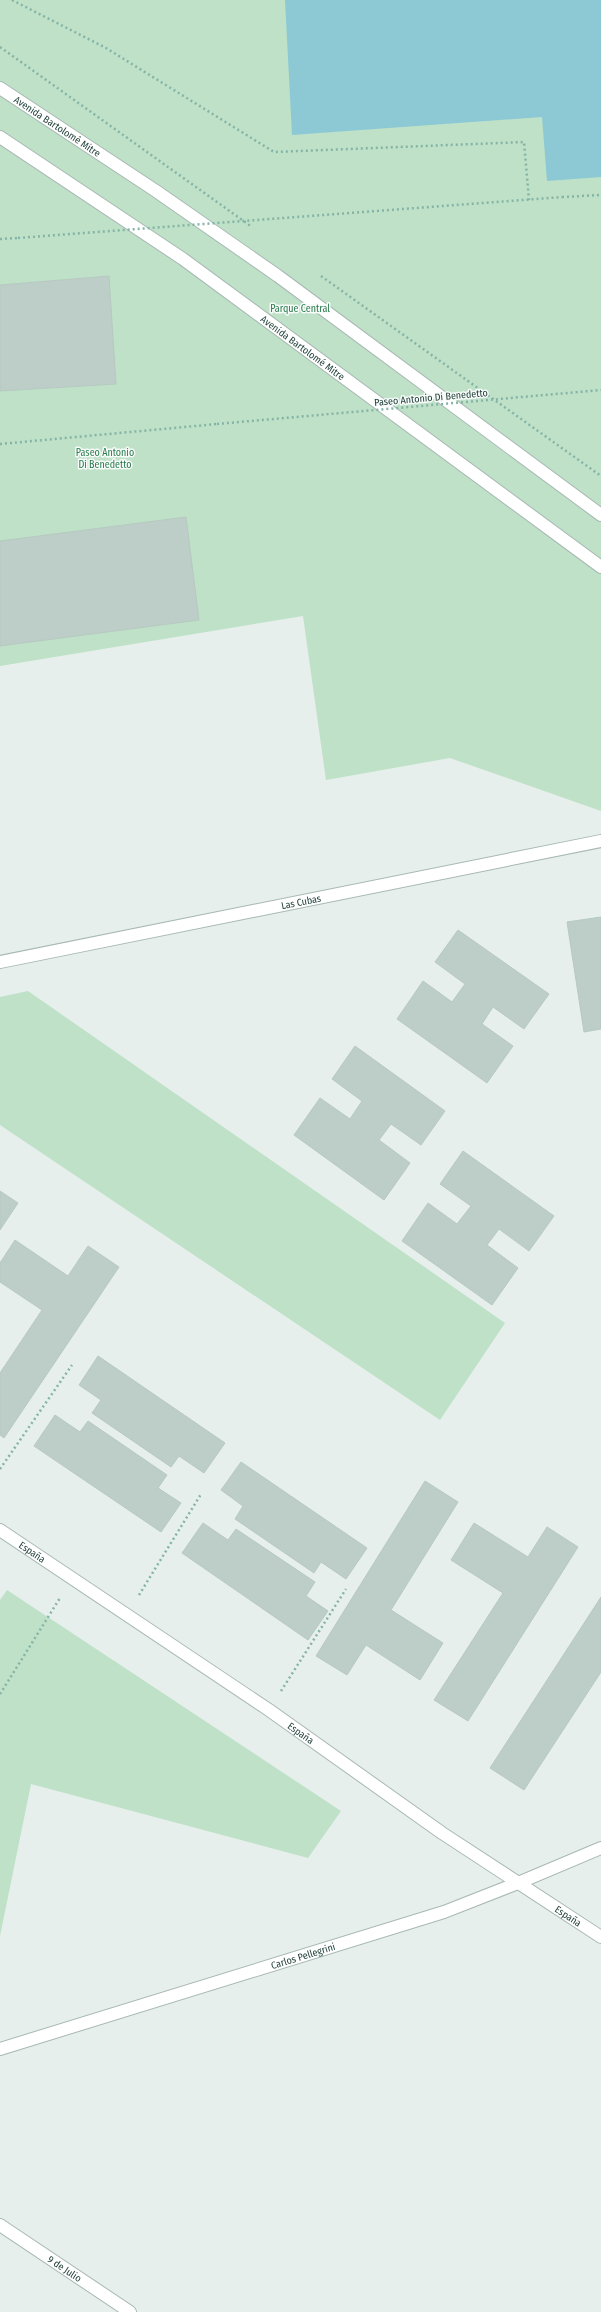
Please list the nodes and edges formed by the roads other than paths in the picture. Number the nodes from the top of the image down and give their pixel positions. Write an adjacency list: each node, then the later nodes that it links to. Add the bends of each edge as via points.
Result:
1 (0, 88): 3 (street, Avenida Bartolomé Mitre, via 156,191 278,276)
2 (0, 137): 4 (street, Avenida Bartolomé Mitre, via 183,259)
3 (601, 514)
4 (601, 567)
5 (601, 841): 6 (street, Las Cubas)
6 (0, 962)
7 (0, 1530): 9 (street, España, via 269,1710)
8 (601, 1848): 9 (street, Carlos Pellegrini)
9 (518, 1884): 10 (street, España); 11 (street, Carlos Pellegrini, via 444,1912)
10 (601, 1937)
11 (0, 2049)
12 (0, 2225): 13 (street, 9 de Julio)
13 (130, 2312)

